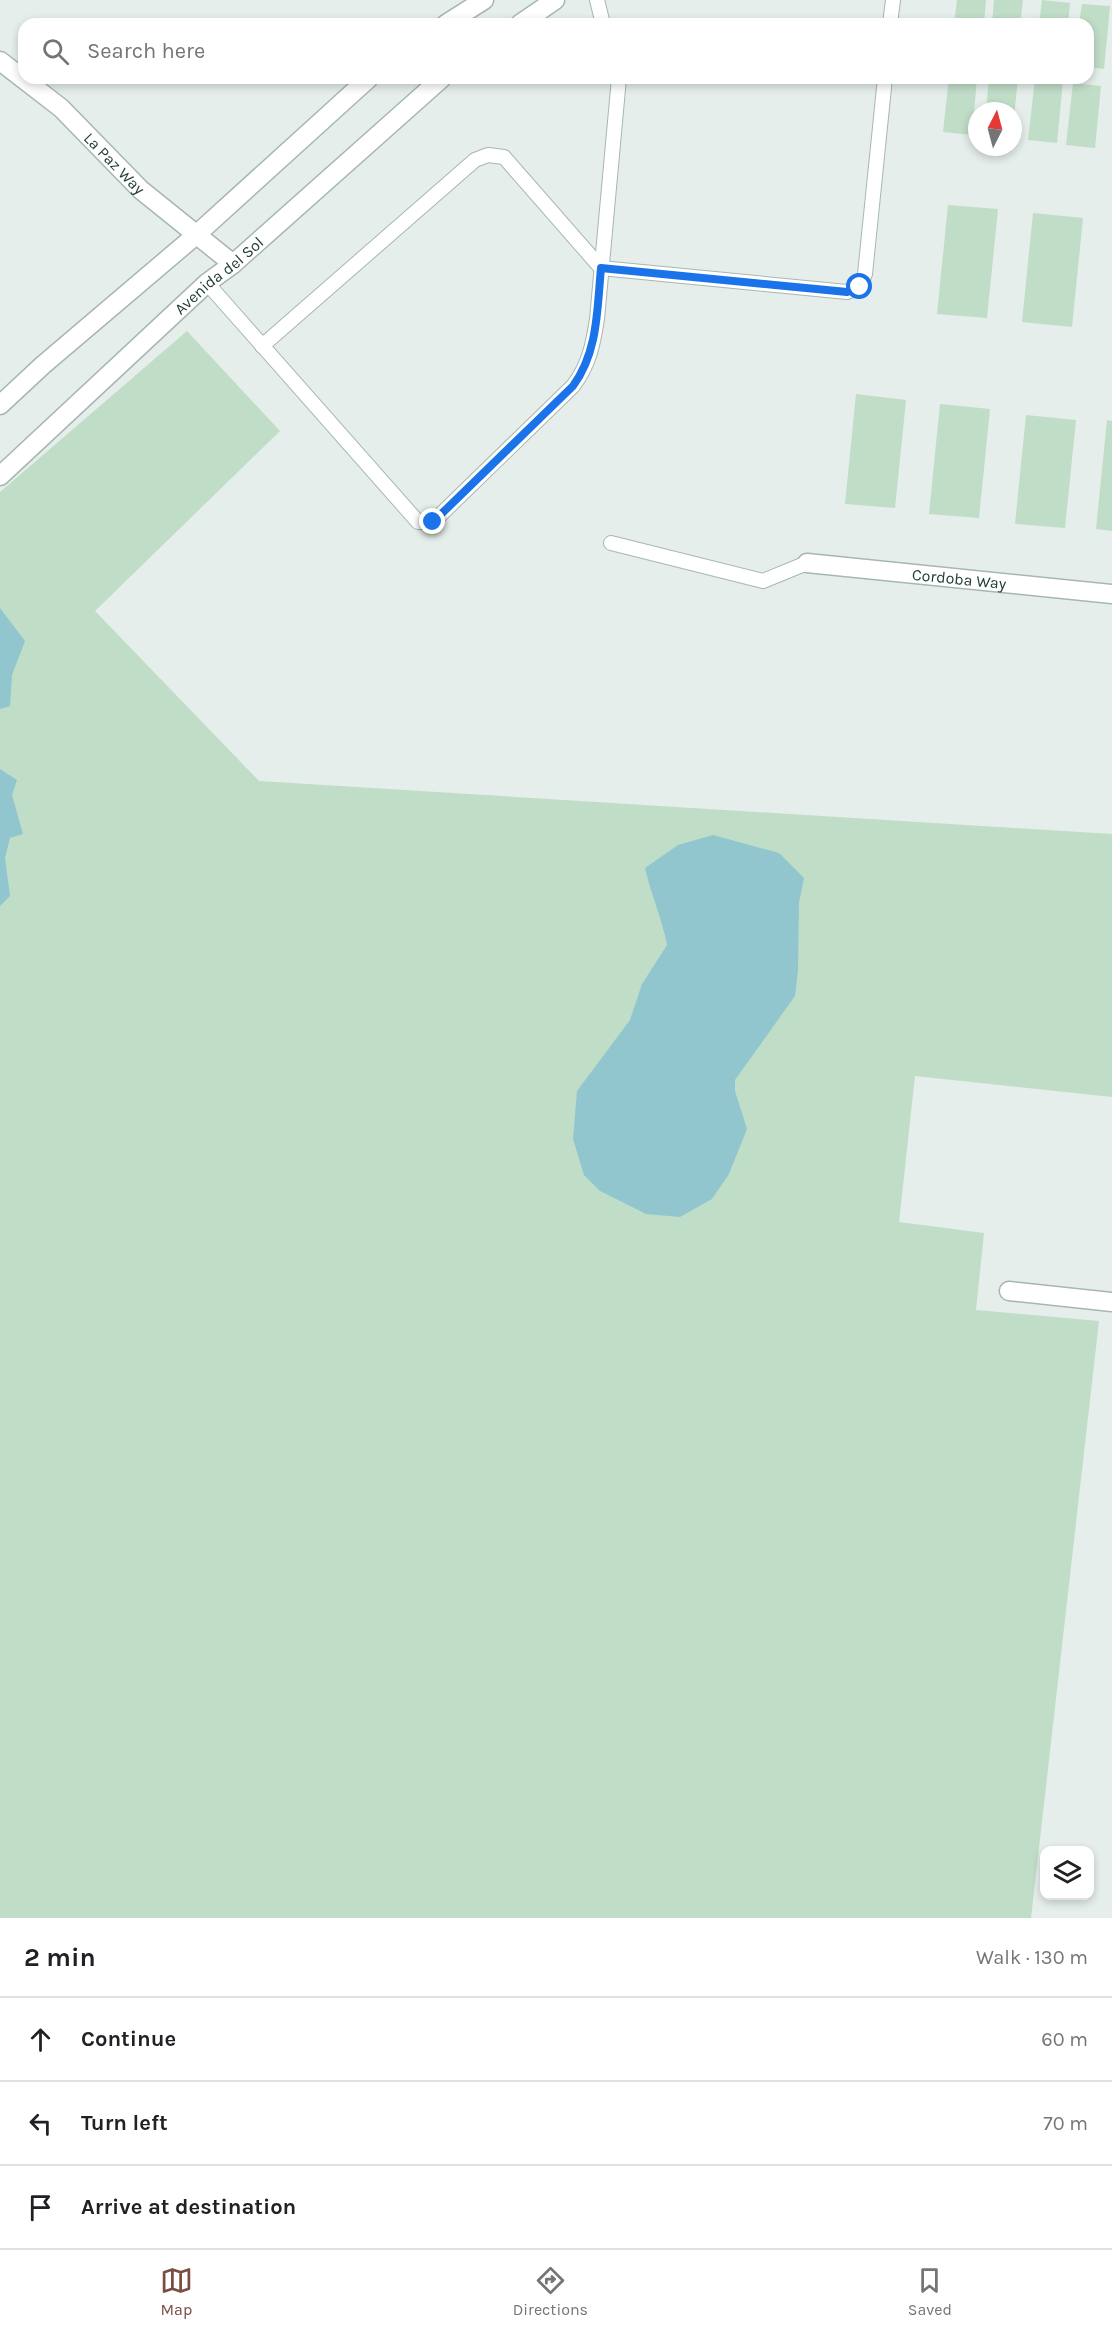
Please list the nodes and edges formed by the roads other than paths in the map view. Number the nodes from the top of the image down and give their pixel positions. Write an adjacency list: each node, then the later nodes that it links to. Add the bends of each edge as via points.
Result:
1 (484, 0): 5 (street)
2 (555, 0): 6 (street)
3 (597, 0): 7 (lane)
4 (893, 0): 8 (lane)
5 (456, 18)
6 (529, 18)
7 (602, 18)
8 (891, 18)
9 (0, 61): 10 (street, La Paz Way)
10 (18, 75)
11 (30, 84): 16 (street, La Paz Way, via 61,108 141,190)
12 (362, 84): 16 (street)
13 (435, 84): 17 (street, Avenida del Sol)
14 (618, 84): 18 (lane)
15 (884, 84): 18 (lane, via 865,274 860,287 847,292)
16 (196, 235): 17 (street, La Paz Way); 21 (street)
17 (232, 264): 19 (street, Avenida del Sol)
18 (601, 268): 20 (lane, via 504,157 488,155 475,160); 20 (lane, via 593,346 586,369 433,522 418,522)
19 (207, 283): 20 (lane); 22 (street, Avenida del Sol)
20 (262, 346)
21 (0, 405)
22 (0, 476)
23 (611, 543): 24 (lane, via 763,581)
24 (807, 563): 25 (street, Cordoba Way)
25 (1112, 594)
26 (1009, 1291): 27 (street)
27 (1112, 1302)

